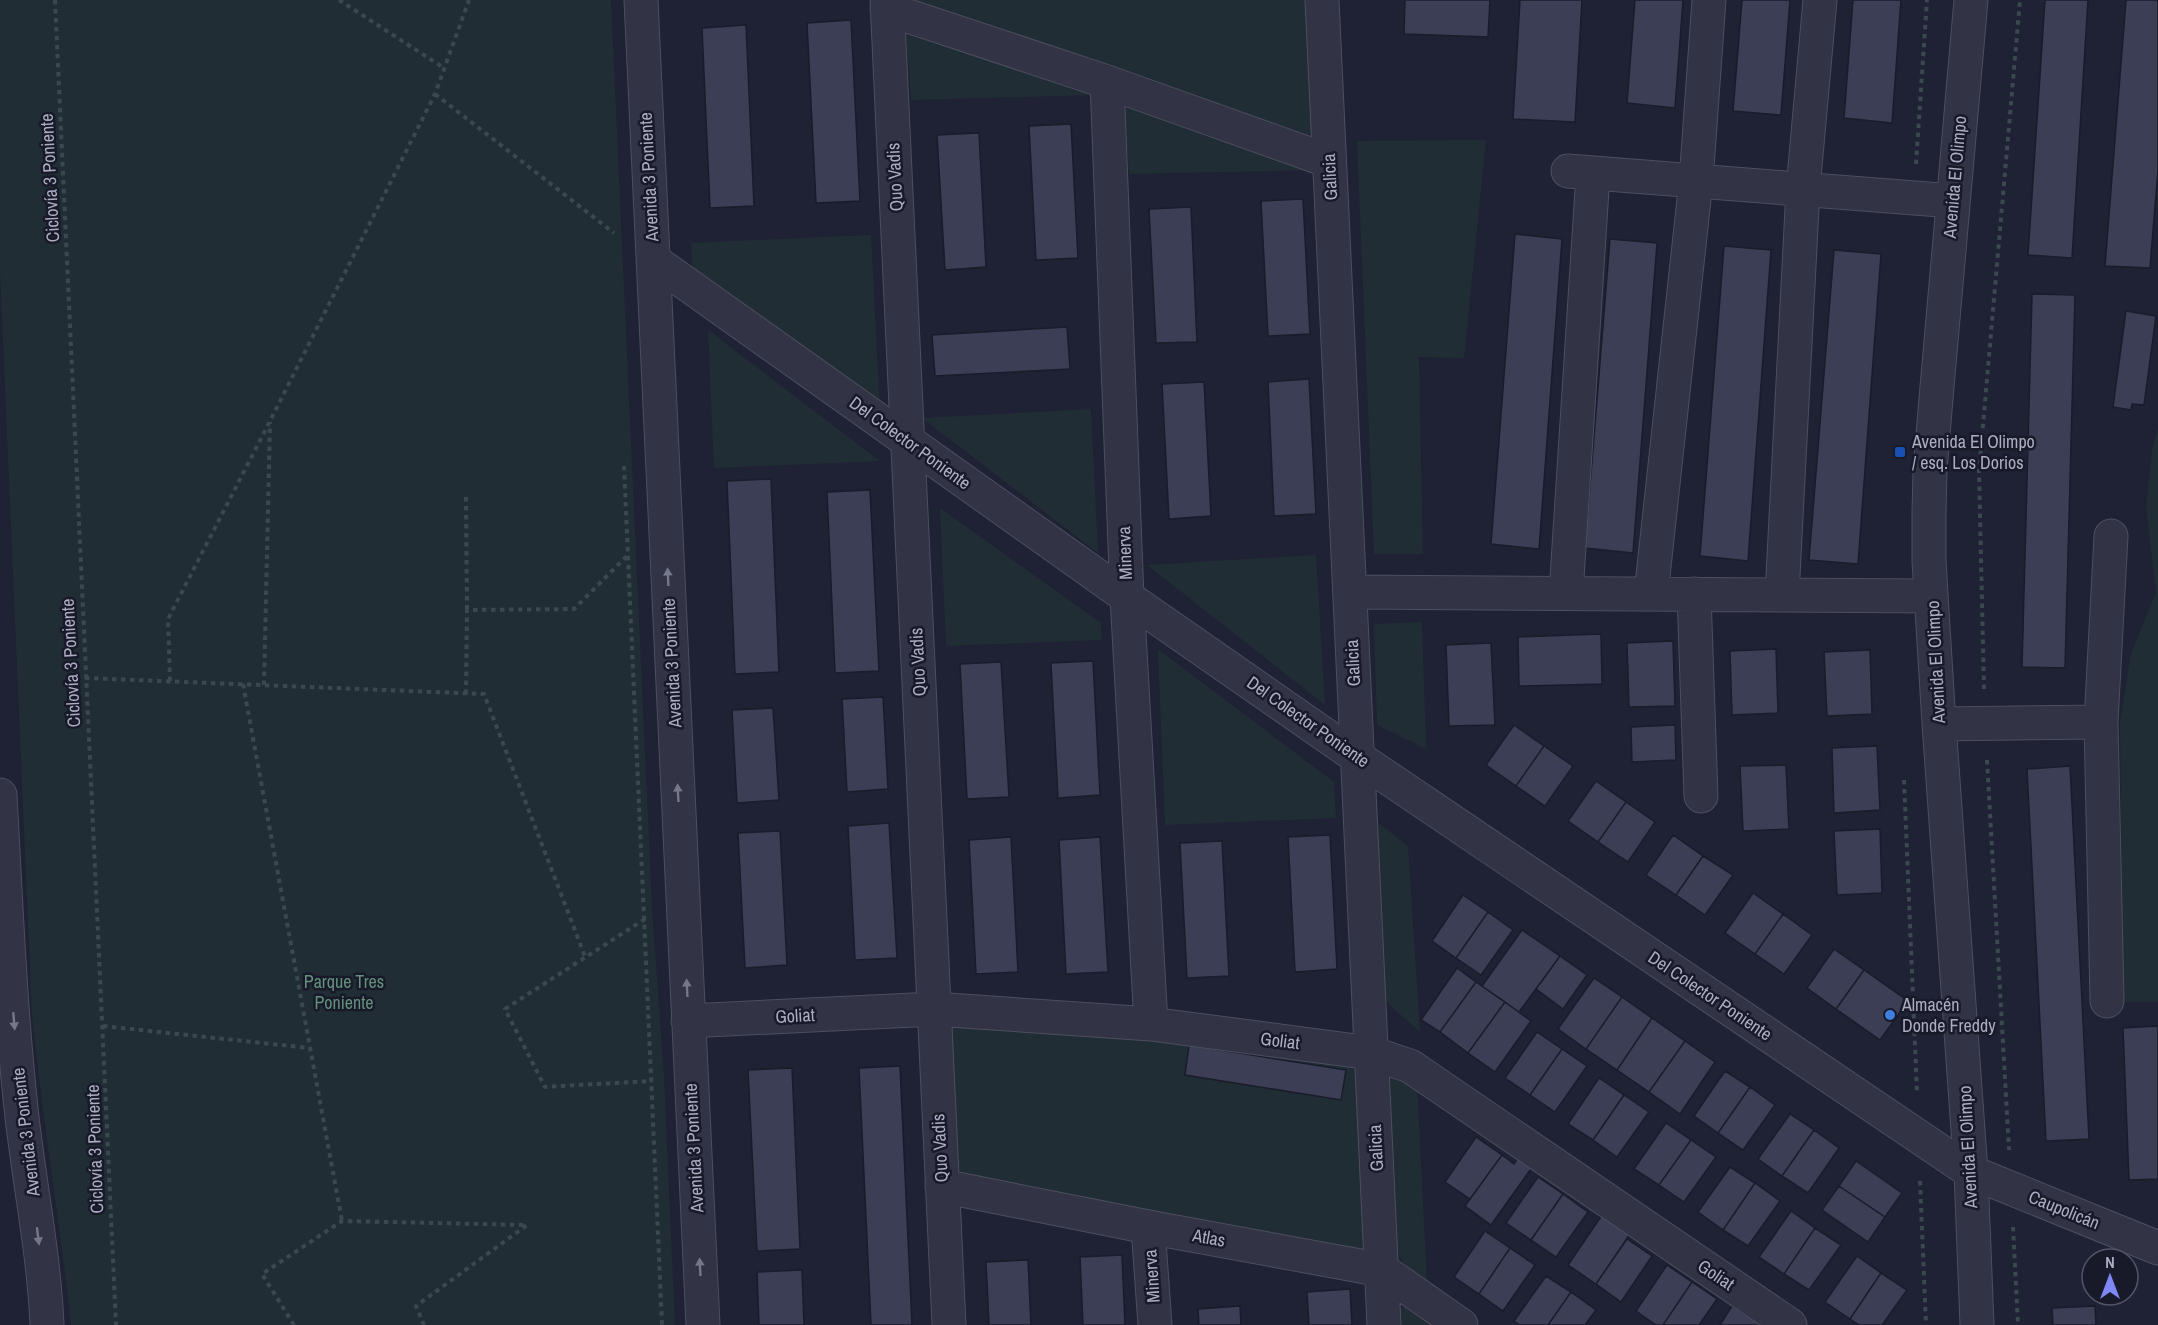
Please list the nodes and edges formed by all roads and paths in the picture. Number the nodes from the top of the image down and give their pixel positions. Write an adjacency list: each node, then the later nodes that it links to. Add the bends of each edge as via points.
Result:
1 (55, 0): 38 (path, Ciclovía 3 Poniente)
2 (339, 0): 12 (path)
3 (469, 0): 12 (path)
4 (641, 0): 23 (street, Avenida 3 Poniente)
5 (1322, 0): 15 (street, Galicia)
6 (1709, 0): 16 (street)
7 (1820, 0): 17 (street)
8 (1927, 0): 18 (path)
9 (1971, 0): 19 (street, Avenida El Olimpo)
10 (2020, 0): 44 (path, via 1979,471)
11 (887, 5): 13 (street); 25 (street, Quo Vadis)
12 (444, 68): 14 (path)
13 (1107, 82): 15 (street); 36 (street, Minerva)
14 (435, 94): 21 (path); 24 (path)
15 (1329, 161): 30 (street, Galicia)
16 (1696, 181): 17 (street); 31 (street, via 1580,172); 32 (street)
17 (1803, 189): 18 (street); 34 (street)
18 (1914, 198): 19 (street)
19 (1953, 201): 35 (street, Avenida El Olimpo, via 1930,470)
20 (614, 221): 21 (path)
21 (614, 233): 22 (path)
22 (615, 245)
23 (653, 260): 25 (street, Del Colector Poniente); 50 (street, Avenida 3 Poniente, one-way to 23)
24 (270, 421): 39 (path, via 168,619); 41 (path)
25 (908, 441): 36 (street, Del Colector Poniente); 55 (street, Quo Vadis)
26 (624, 460): 29 (path)
27 (466, 497): 37 (path)
28 (2111, 536): 43 (street)
29 (628, 556): 37 (path, via 574,609); 51 (path)
30 (1350, 592): 31 (street); 46 (street, Galicia)
31 (1566, 593): 32 (street)
32 (1651, 594): 33 (street)
33 (1694, 594): 34 (street); 49 (street)
34 (1782, 595): 35 (street)
35 (1931, 596): 45 (street, Avenida El Olimpo)
36 (1127, 597): 46 (street, Del Colector Poniente); 57 (street, Minerva)
37 (467, 610): 42 (path)
38 (85, 678): 39 (path); 58 (path, Ciclovía 3 Poniente)
39 (170, 681): 40 (path)
40 (243, 684): 41 (path); 59 (path)
41 (264, 685): 42 (path)
42 (466, 694): 52 (path, via 483,694)
43 (2101, 722): 44 (street); 54 (street)
44 (1985, 723): 45 (street); 66 (path)
45 (1939, 724): 64 (street, Avenida El Olimpo)
46 (1357, 757): 60 (street, Galicia); 63 (street, Del Colector Poniente)
47 (1904, 772): 63 (path)
48 (0, 795): 53 (street, Avenida 3 Poniente)
49 (1701, 796)
50 (683, 898): 51 (path, via 658,900); 56 (street, Avenida 3 Poniente, one-way to 50)
51 (644, 920): 52 (path); 62 (path)
52 (586, 959): 62 (path, via 505,1009 545,1087)
53 (5, 982): 71 (street, Avenida 3 Poniente, one-way to 71, via 46,1288)
54 (2107, 1001)
55 (934, 1009): 56 (street, Goliat); 57 (street, Goliat); 65 (street, Quo Vadis)
56 (688, 1021): 61 (street, Avenida 3 Poniente)
57 (1151, 1024): 60 (street, Goliat)
58 (103, 1026): 59 (path); 72 (path, Ciclovía 3 Poniente)
59 (309, 1048): 67 (path)
60 (1371, 1053): 70 (street, Galicia); 81 (street, Goliat, via 1410,1066)
61 (691, 1073): 62 (path); 76 (street, Avenida 3 Poniente, one-way to 61)
62 (651, 1081): 75 (path)
63 (1918, 1137): 64 (street, Del Colector Poniente); 82 (path)
64 (1971, 1172): 66 (street, Caupolicán); 83 (street, Avenida El Olimpo)
65 (942, 1186): 68 (street, Atlas); 77 (street, Quo Vadis)
66 (2011, 1189): 69 (street, Caupolicán); 84 (path)
67 (342, 1221): 73 (path, via 262,1274); 74 (path, via 527,1225 416,1306)
68 (1148, 1227): 70 (street, Atlas); 78 (street, Minerva)
69 (2158, 1248)
70 (1382, 1270): 79 (street, Galicia); 80 (street, Atlas)
71 (47, 1325)
72 (116, 1325)
73 (294, 1325)
74 (424, 1325)
75 (662, 1325)
76 (702, 1325)
77 (948, 1325)
78 (1155, 1325)
79 (1384, 1325)
80 (1461, 1325)
81 (1790, 1325)
82 (1926, 1325)
83 (1977, 1325)
84 (2018, 1325)

